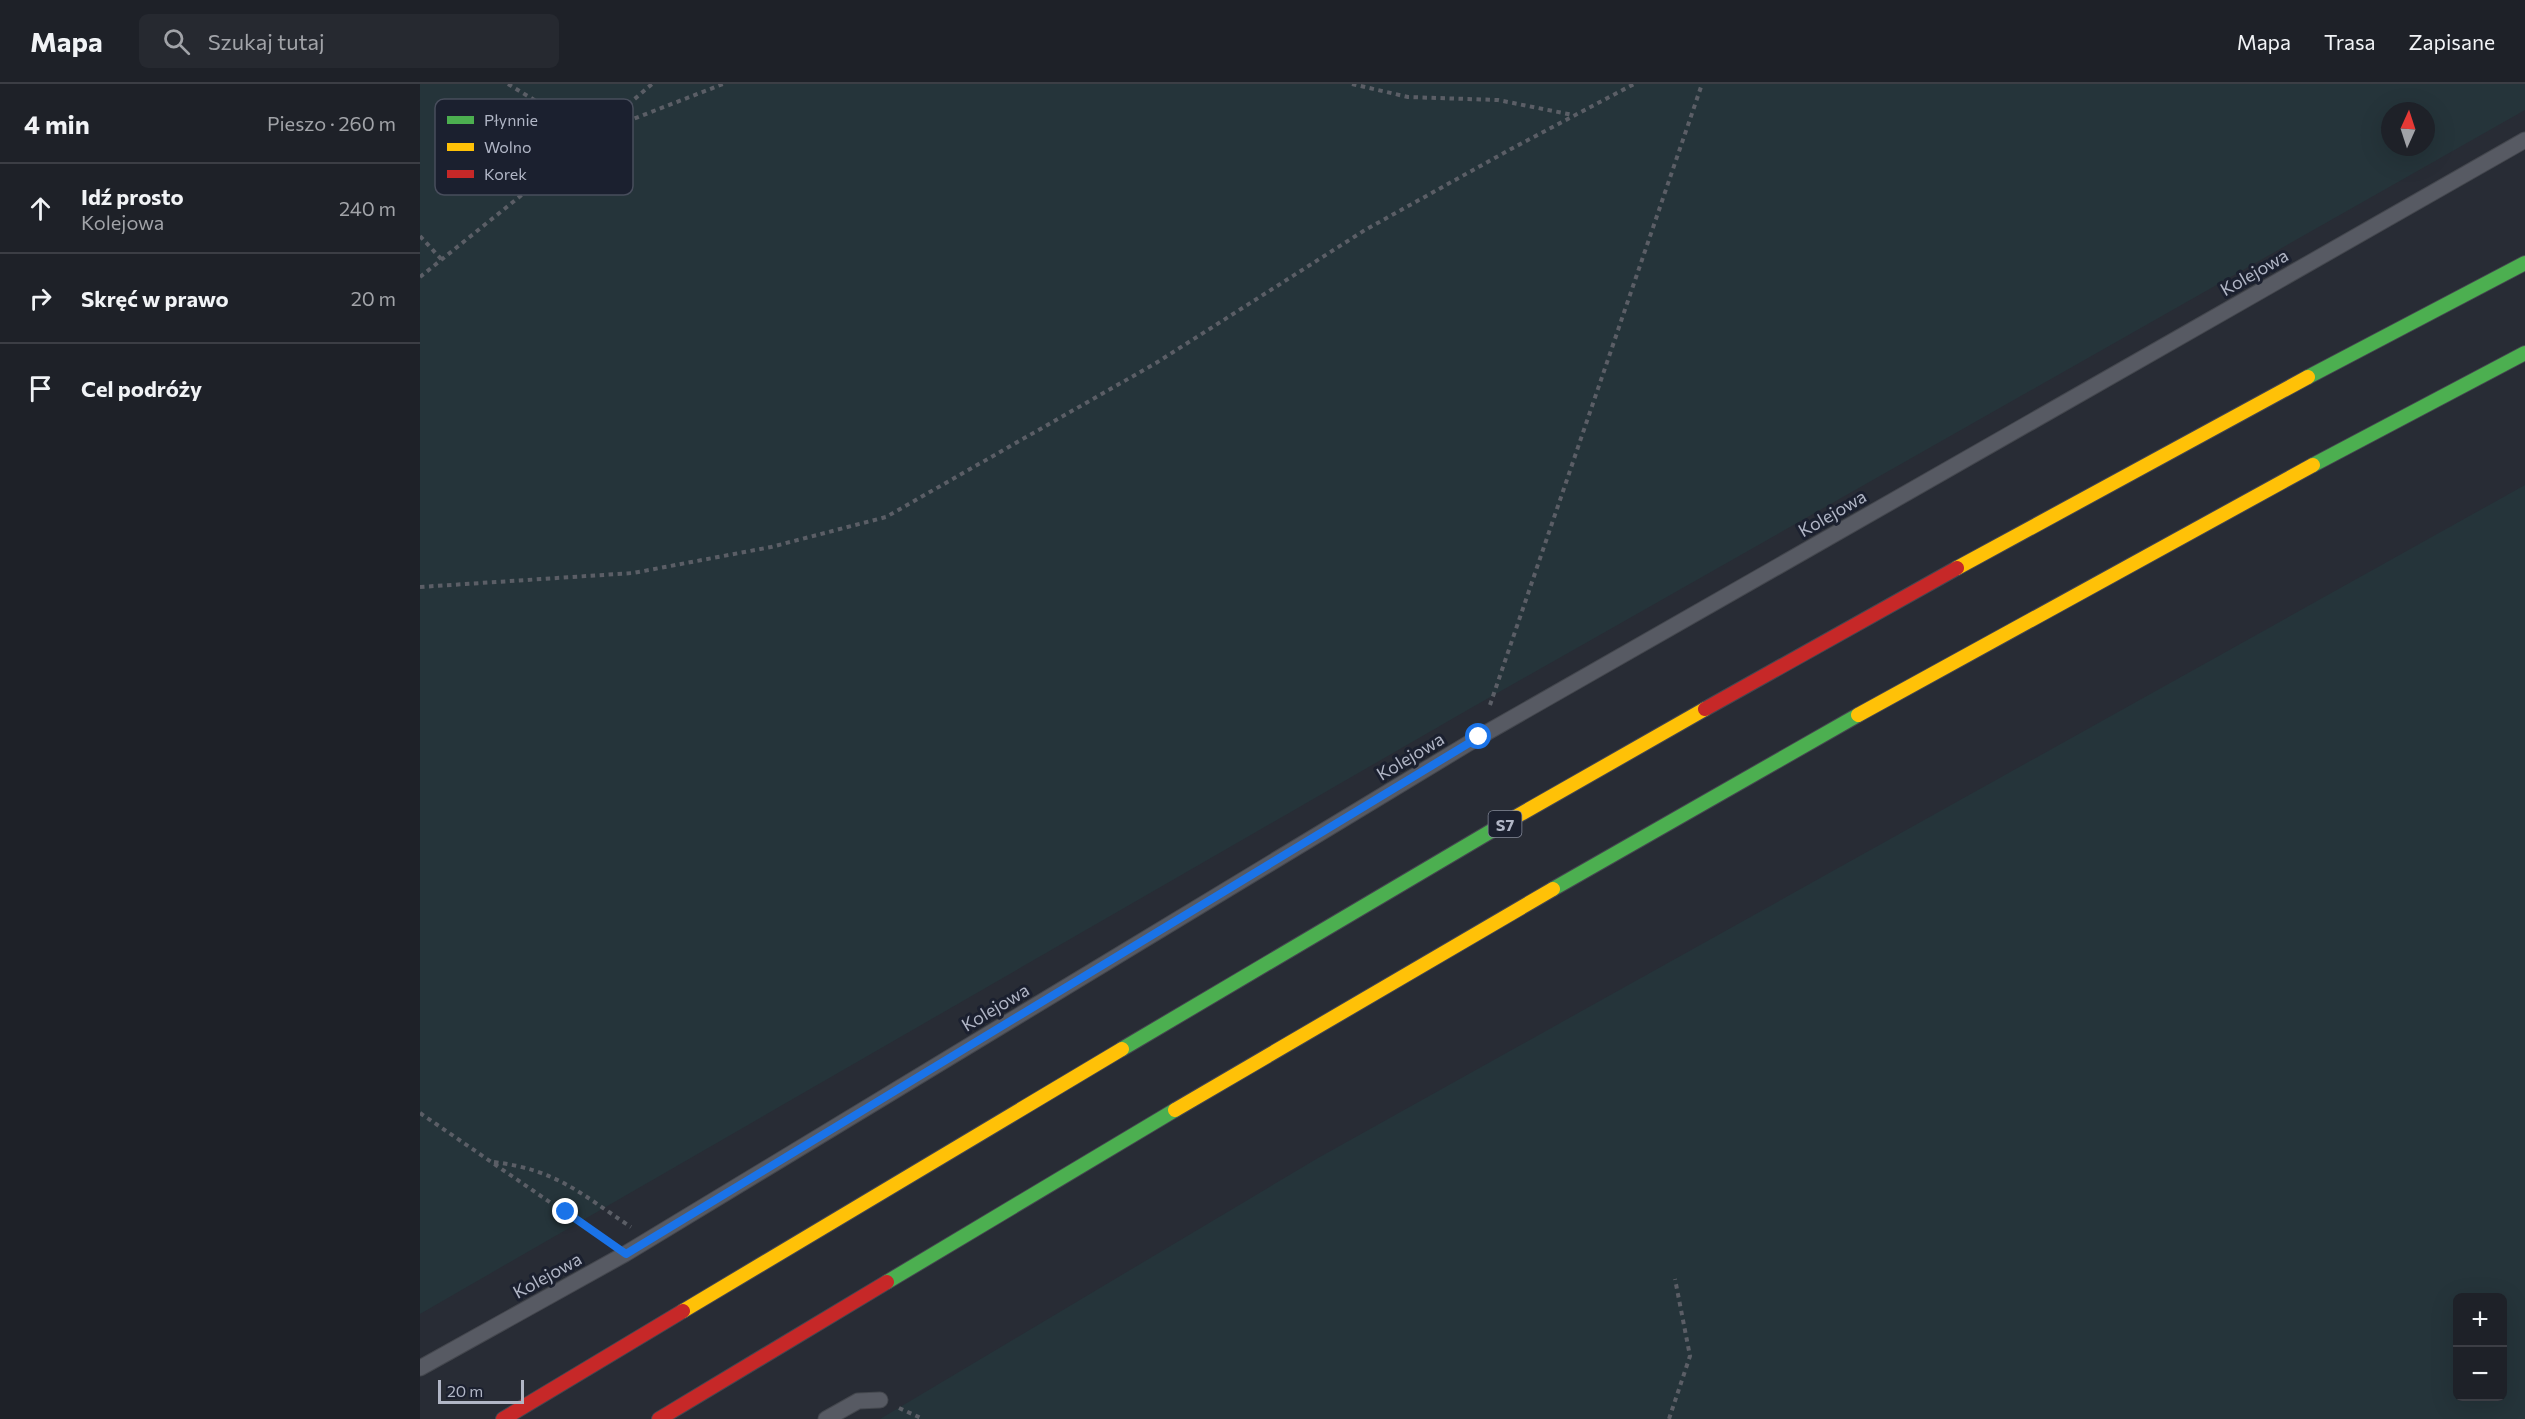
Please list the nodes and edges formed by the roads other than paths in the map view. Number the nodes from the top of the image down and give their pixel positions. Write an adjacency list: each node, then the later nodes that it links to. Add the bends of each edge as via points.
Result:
1 (2525, 140): 4 (lane, Kolejowa, via 1479,737 626,1254)
2 (2525, 263): 6 (highway, S7, via 2166,453 1657,736)
3 (2525, 353): 7 (highway, via 2206,521 1680,816 1433,958)
4 (420, 1368)
5 (880, 1400): 8 (lane, via 858,1401)
6 (503, 1419)
7 (659, 1419)
8 (826, 1419)

